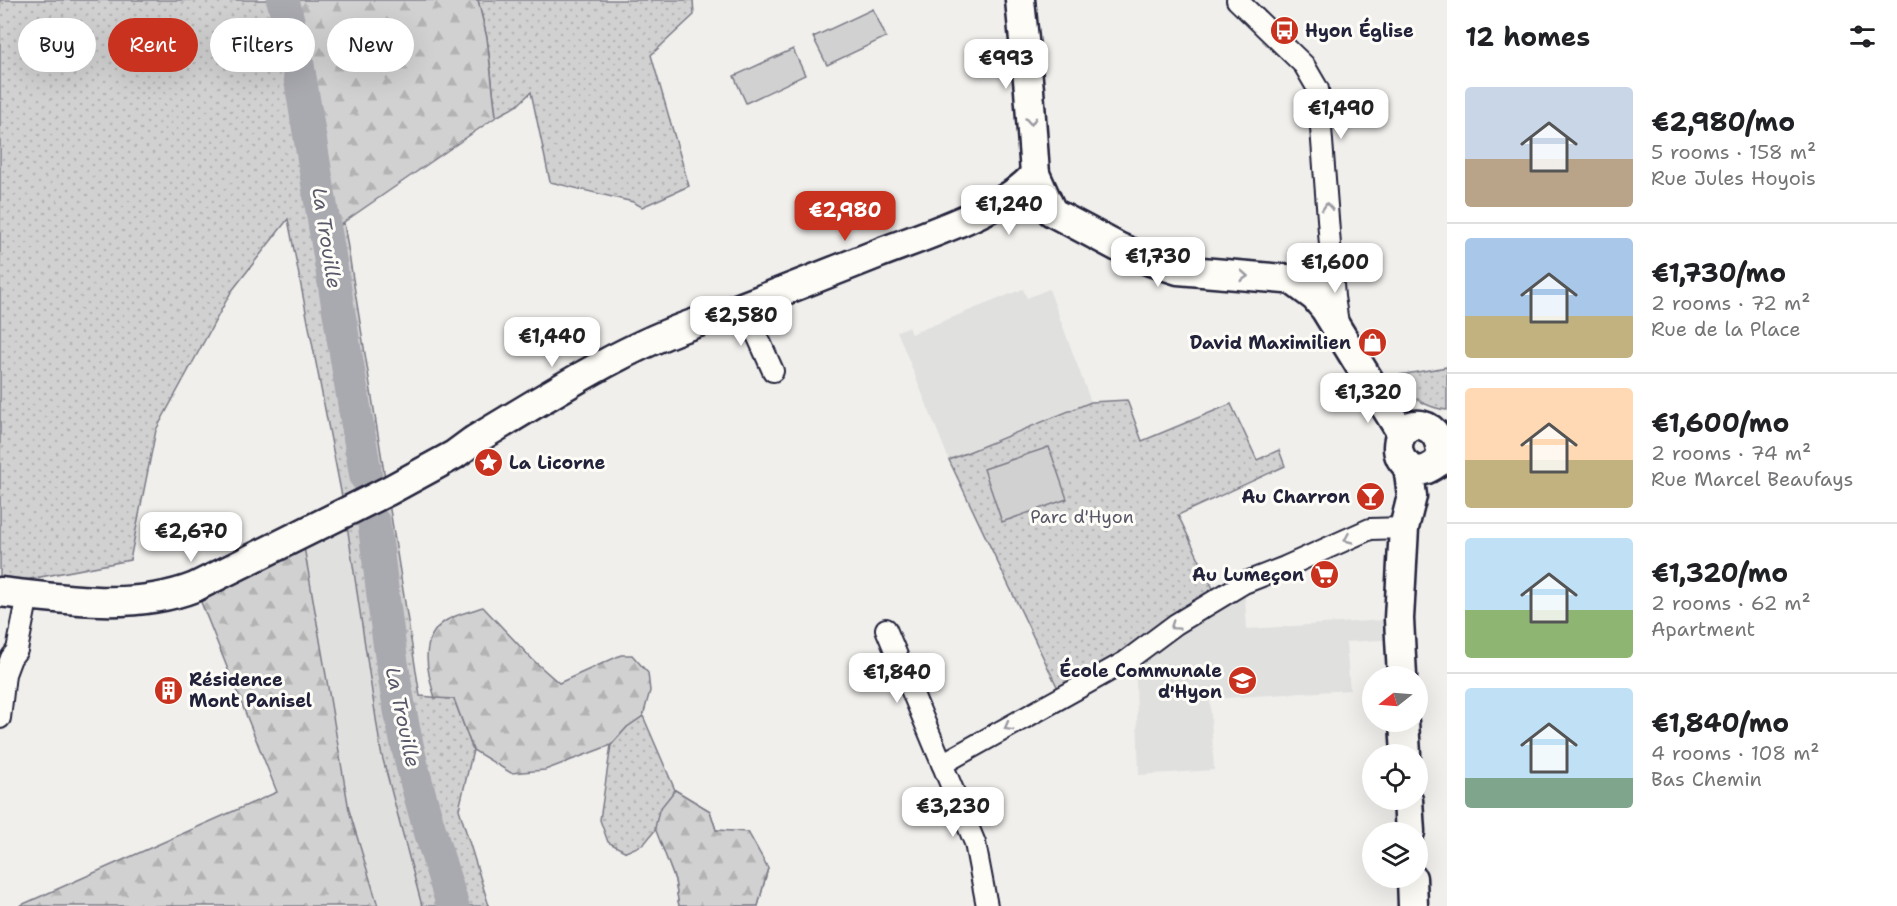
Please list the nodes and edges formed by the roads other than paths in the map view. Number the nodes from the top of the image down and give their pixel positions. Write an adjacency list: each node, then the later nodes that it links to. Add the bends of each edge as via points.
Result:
1 (1020, 0): 3 (street, one-way to 3)
2 (1236, 0): 6 (street, one-way to 2, via 1318,89 1304,65)
3 (1035, 174): 4 (street); 5 (street, via 1013,194)
4 (1052, 212): 5 (street, via 1015,211); 7 (street, one-way to 7, via 1118,247 1178,270)
5 (963, 220): 8 (street)
6 (1331, 261): 7 (street, via 1317,279); 9 (street)
7 (1299, 280): 9 (street)
8 (744, 306): 10 (street); 15 (street, via 690,324 625,353 388,491 178,594 137,601)
9 (1338, 328): 11 (street, via 1375,388 1405,407)
10 (773, 372)
11 (1426, 427): 12 (street, via 1438,432 1444,445); 12 (street, via 1399,440 1398,450 1403,462)
12 (1431, 463): 13 (street, via 1412,496)
13 (1404, 528): 17 (street); 19 (street, one-way to 19, via 1370,529 1244,583 1176,624 1125,662)
14 (0, 592): 15 (street)
15 (28, 595): 18 (street, via 17,650 5,674)
16 (886, 629): 19 (street)
17 (1402, 666)
18 (0, 718)
19 (942, 764): 21 (street, via 975,843)
20 (1412, 888): 22 (street)
21 (987, 906)
22 (1413, 906)

